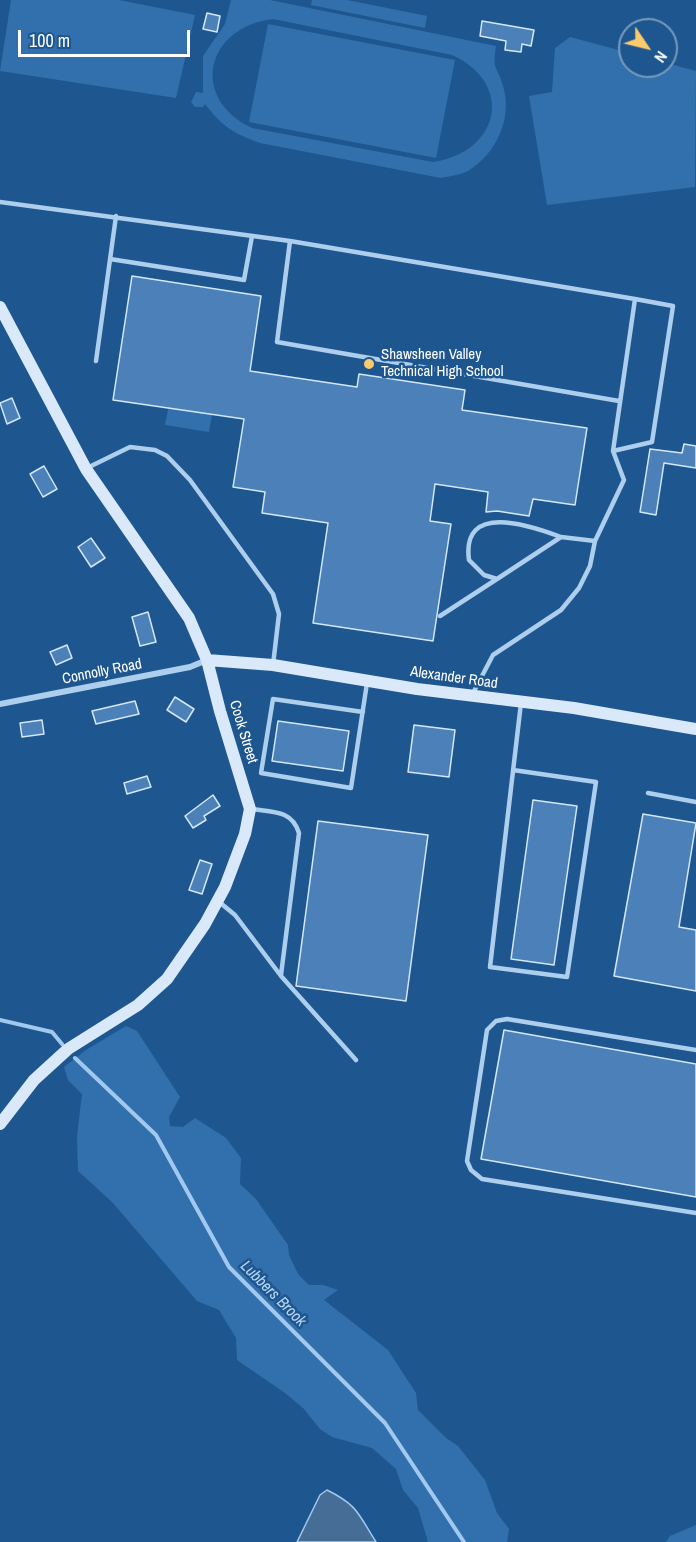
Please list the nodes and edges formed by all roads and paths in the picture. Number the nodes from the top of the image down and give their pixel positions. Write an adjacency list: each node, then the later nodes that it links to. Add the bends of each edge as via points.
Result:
1 (0, 202): 2 (lane)
2 (116, 216): 3 (lane); 5 (lane)
3 (252, 236): 4 (lane); 5 (lane, via 244,280)
4 (290, 241): 6 (lane); 9 (lane, via 277,342)
5 (110, 259): 8 (lane)
6 (635, 299): 9 (lane); 10 (lane, via 673,306 652,442)
7 (0, 307): 11 (street, Cook Street)
8 (96, 361)
9 (618, 401): 10 (lane)
10 (613, 451): 13 (lane, via 624,480)
11 (86, 469): 16 (street, Cook Street, via 189,618); 17 (lane, via 130,447 155,450 178,466 273,594 279,614)
12 (561, 537): 13 (lane); 14 (lane); 14 (lane, via 537,528 480,524 469,537 469,560 484,575)
13 (595, 541): 19 (lane, via 590,566 579,588 561,610 493,655)
14 (497, 579): 15 (lane)
15 (440, 616)
16 (207, 660): 17 (street, Alexander Road); 21 (street, Connolly Road, via 190,667); 27 (street, Cook Street)
17 (273, 665): 18 (street, Alexander Road)
18 (368, 680): 19 (street, Alexander Road); 22 (lane)
19 (471, 696): 20 (street, Alexander Road)
20 (521, 703): 23 (street, Alexander Road); 24 (lane)
21 (0, 704)
22 (363, 712): 22 (lane, via 351,788 261,773 273,699)
23 (696, 729)
24 (513, 770): 24 (lane, via 490,967 567,977 596,782)
25 (648, 793): 26 (lane)
26 (696, 802)
27 (250, 809): 28 (street, Cook Street, via 242,844); 29 (lane, via 288,814 296,821 299,833)
28 (218, 901): 29 (lane, via 235,915); 32 (street, Cook Street, via 167,979 138,1005 68,1049 34,1080)
29 (281, 976): 31 (lane)
30 (696, 1050): 33 (lane, via 519,1021 496,1021 487,1030 467,1161 482,1179)
31 (356, 1060)
32 (0, 1124)
33 (696, 1213)

